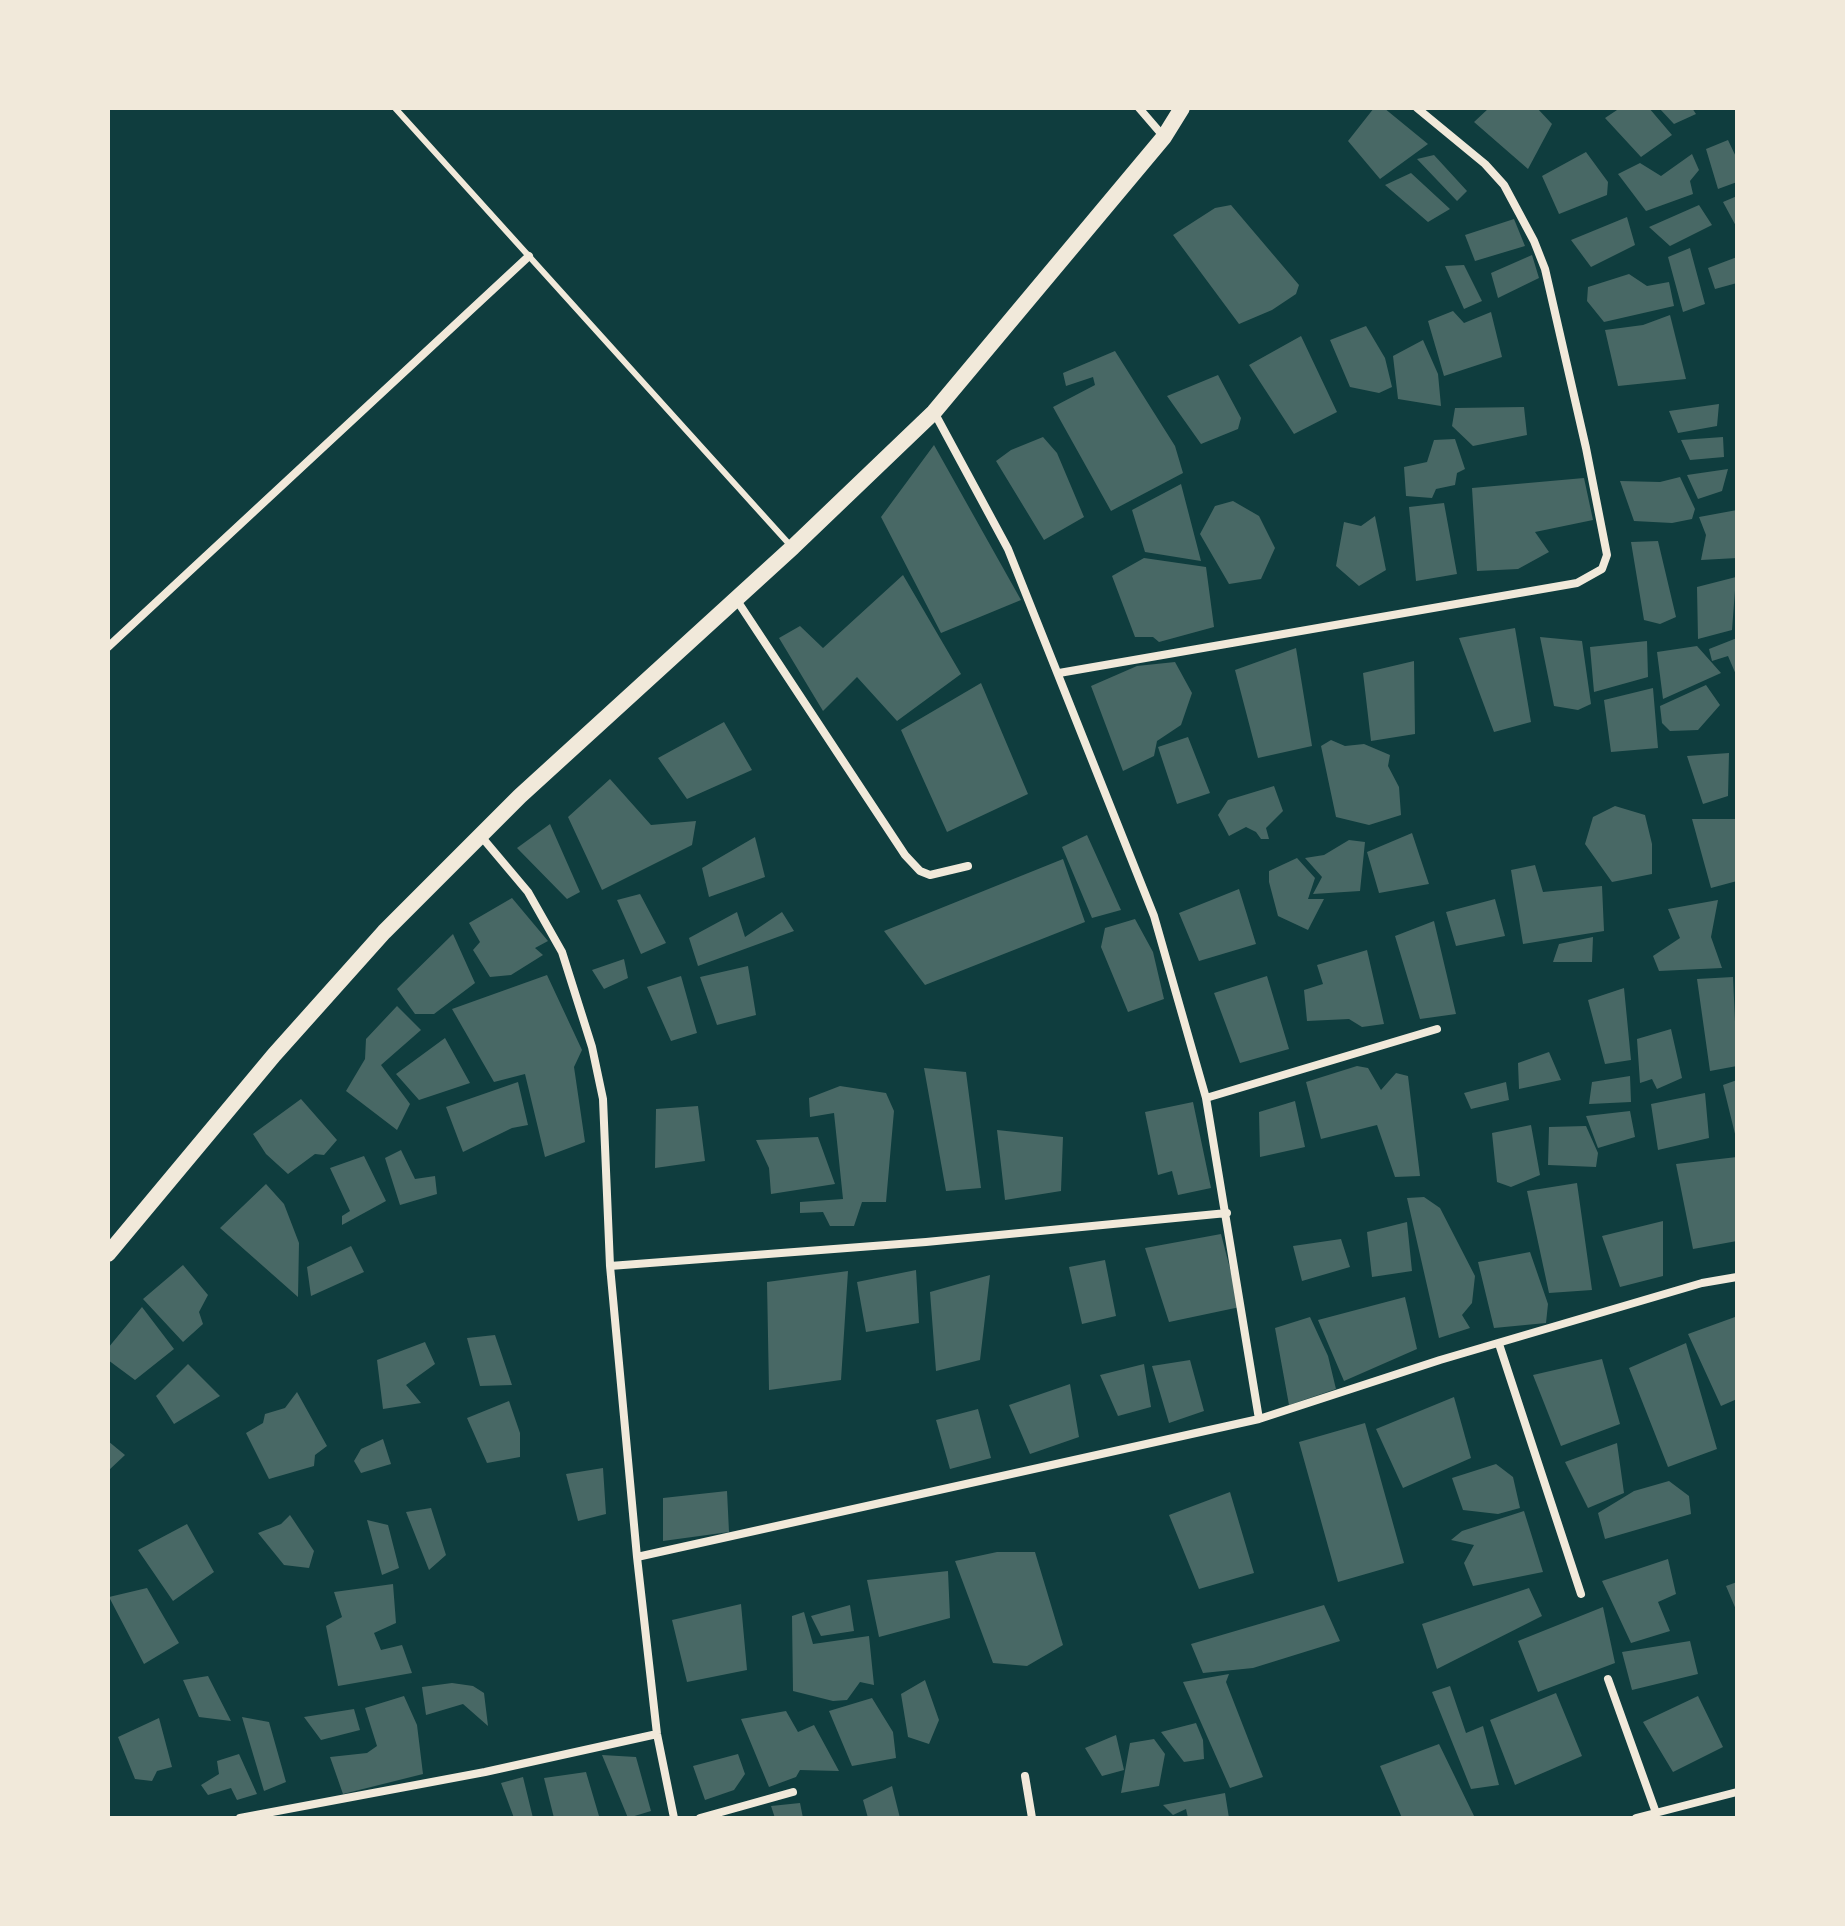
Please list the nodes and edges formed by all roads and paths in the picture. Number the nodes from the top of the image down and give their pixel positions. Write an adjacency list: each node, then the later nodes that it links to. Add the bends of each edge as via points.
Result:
1 (395, 108): 6 (lane)
2 (1139, 108): 5 (street)
3 (1182, 108): 5 (main road)
4 (1417, 108): 11 (street, via 1504,185 1534,241 1586,448 1607,555 1602,569 1577,583)
5 (1164, 137): 7 (main road)
6 (529, 256): 8 (lane); 10 (street)
7 (934, 412): 8 (main road); 11 (street, via 1008,549)
8 (793, 547): 9 (main road)
9 (736, 599): 12 (main road); 13 (street, via 905,855 930,875)
10 (108, 646)
11 (1059, 673): 15 (street, via 1154,916)
12 (480, 835): 17 (main road, via 294,1033); 18 (street, via 547,922 588,1034 603,1099)
13 (968, 866)
14 (1437, 1029): 15 (street)
15 (1206, 1098): 16 (street)
16 (1227, 1213): 18 (street); 21 (street)
17 (108, 1254)
18 (610, 1266): 22 (street)
19 (1737, 1277): 20 (street)
20 (1499, 1344): 21 (street); 23 (street)
21 (1259, 1419): 22 (street)
22 (637, 1557): 25 (street)
23 (1581, 1594)
24 (1608, 1679): 29 (street)
25 (657, 1734): 30 (street); 31 (street)
26 (1025, 1776): 33 (street)
27 (793, 1792): 32 (street)
28 (1737, 1792): 29 (street)
29 (1655, 1810): 34 (street)
30 (240, 1818)
31 (674, 1818)
32 (700, 1818)
33 (1032, 1818)
34 (1636, 1818)

